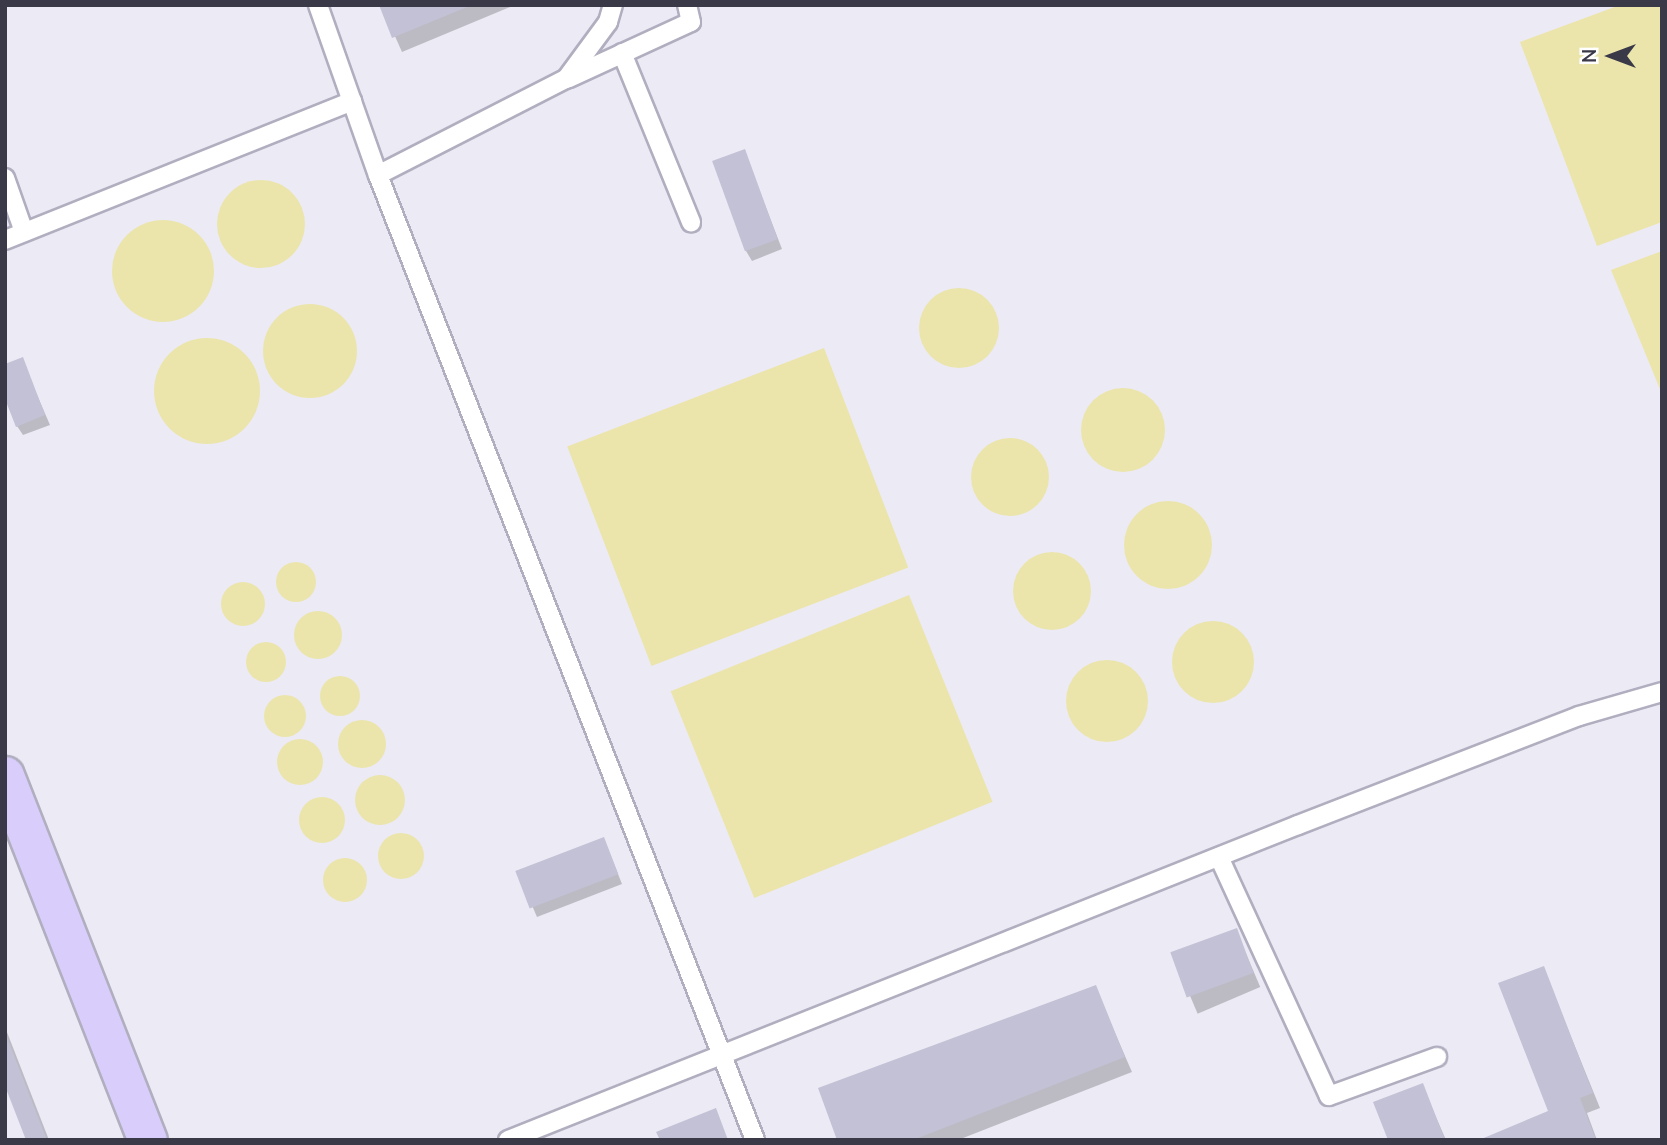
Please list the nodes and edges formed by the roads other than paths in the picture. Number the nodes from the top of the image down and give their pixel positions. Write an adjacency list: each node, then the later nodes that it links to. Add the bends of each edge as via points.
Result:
1 (318, 5): 6 (lane)
2 (613, 5): 5 (lane, via 608,22)
3 (687, 5): 4 (lane, via 691,22)
4 (622, 53): 5 (lane); 9 (lane)
5 (566, 79): 7 (lane)
6 (352, 101): 7 (lane); 10 (lane)
7 (378, 175): 15 (lane)
8 (5, 178): 10 (lane)
9 (691, 222)
10 (24, 232): 11 (lane)
11 (5, 240)
12 (1662, 692): 14 (lane, via 1579,716)
13 (5, 776): 17 (main road)
14 (1219, 857): 15 (lane); 16 (lane, via 1329,1096)
15 (722, 1055): 18 (lane); 19 (lane)
16 (1437, 1057)
17 (148, 1140)
18 (508, 1140)
19 (755, 1140)

